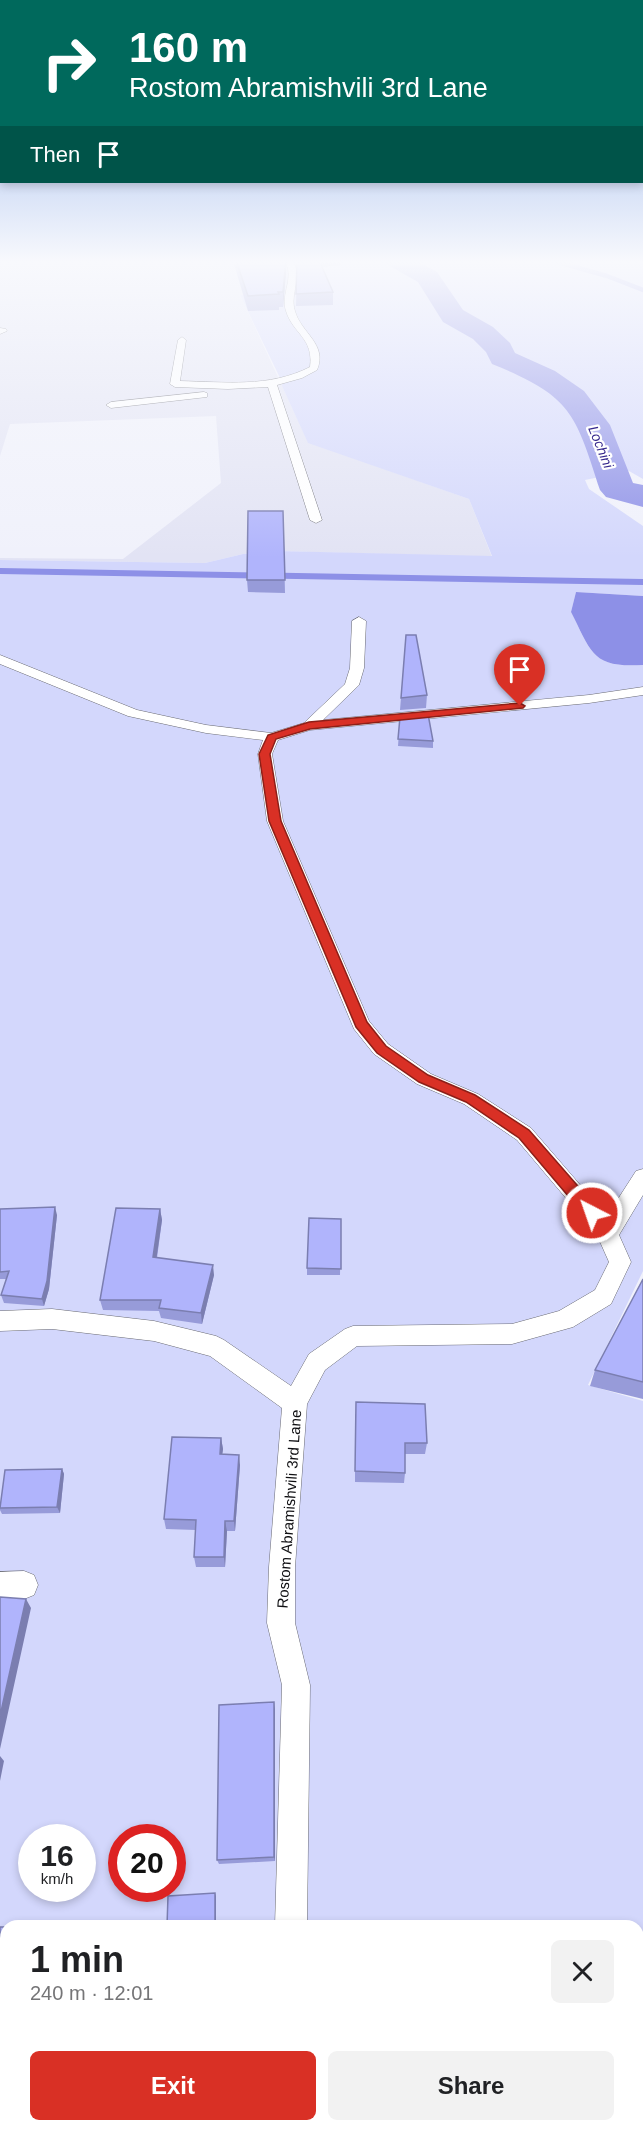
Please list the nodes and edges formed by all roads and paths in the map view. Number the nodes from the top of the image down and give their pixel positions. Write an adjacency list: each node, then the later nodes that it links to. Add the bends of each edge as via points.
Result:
1 (179, 359): 3 (lane, via 175,384)
2 (317, 359): 3 (lane, via 314,368 303,376)
3 (272, 386): 4 (lane); 5 (lane)
4 (111, 405)
5 (316, 520)
6 (359, 621): 9 (lane, via 357,668 352,685)
7 (0, 659): 10 (lane, via 133,713 206,729)
8 (643, 691): 9 (lane)
9 (309, 726): 10 (lane)
10 (272, 737): 12 (lane, Rostom Abramishvili 3rd Lane, via 264,754 275,821 361,1024 381,1049 424,1079 471,1099 524,1134)
11 (643, 1177): 12 (lane)
12 (608, 1234): 14 (lane, Rostom Abramishvili 3rd Lane, via 620,1262 603,1297 565,1320 512,1334 353,1336 317,1362)
13 (0, 1321): 14 (lane, via 52,1319 154,1331 216,1347)
14 (295, 1403): 15 (lane, Rostom Abramishvili 3rd Lane, via 281,1623 296,1684)
15 (291, 1920)

